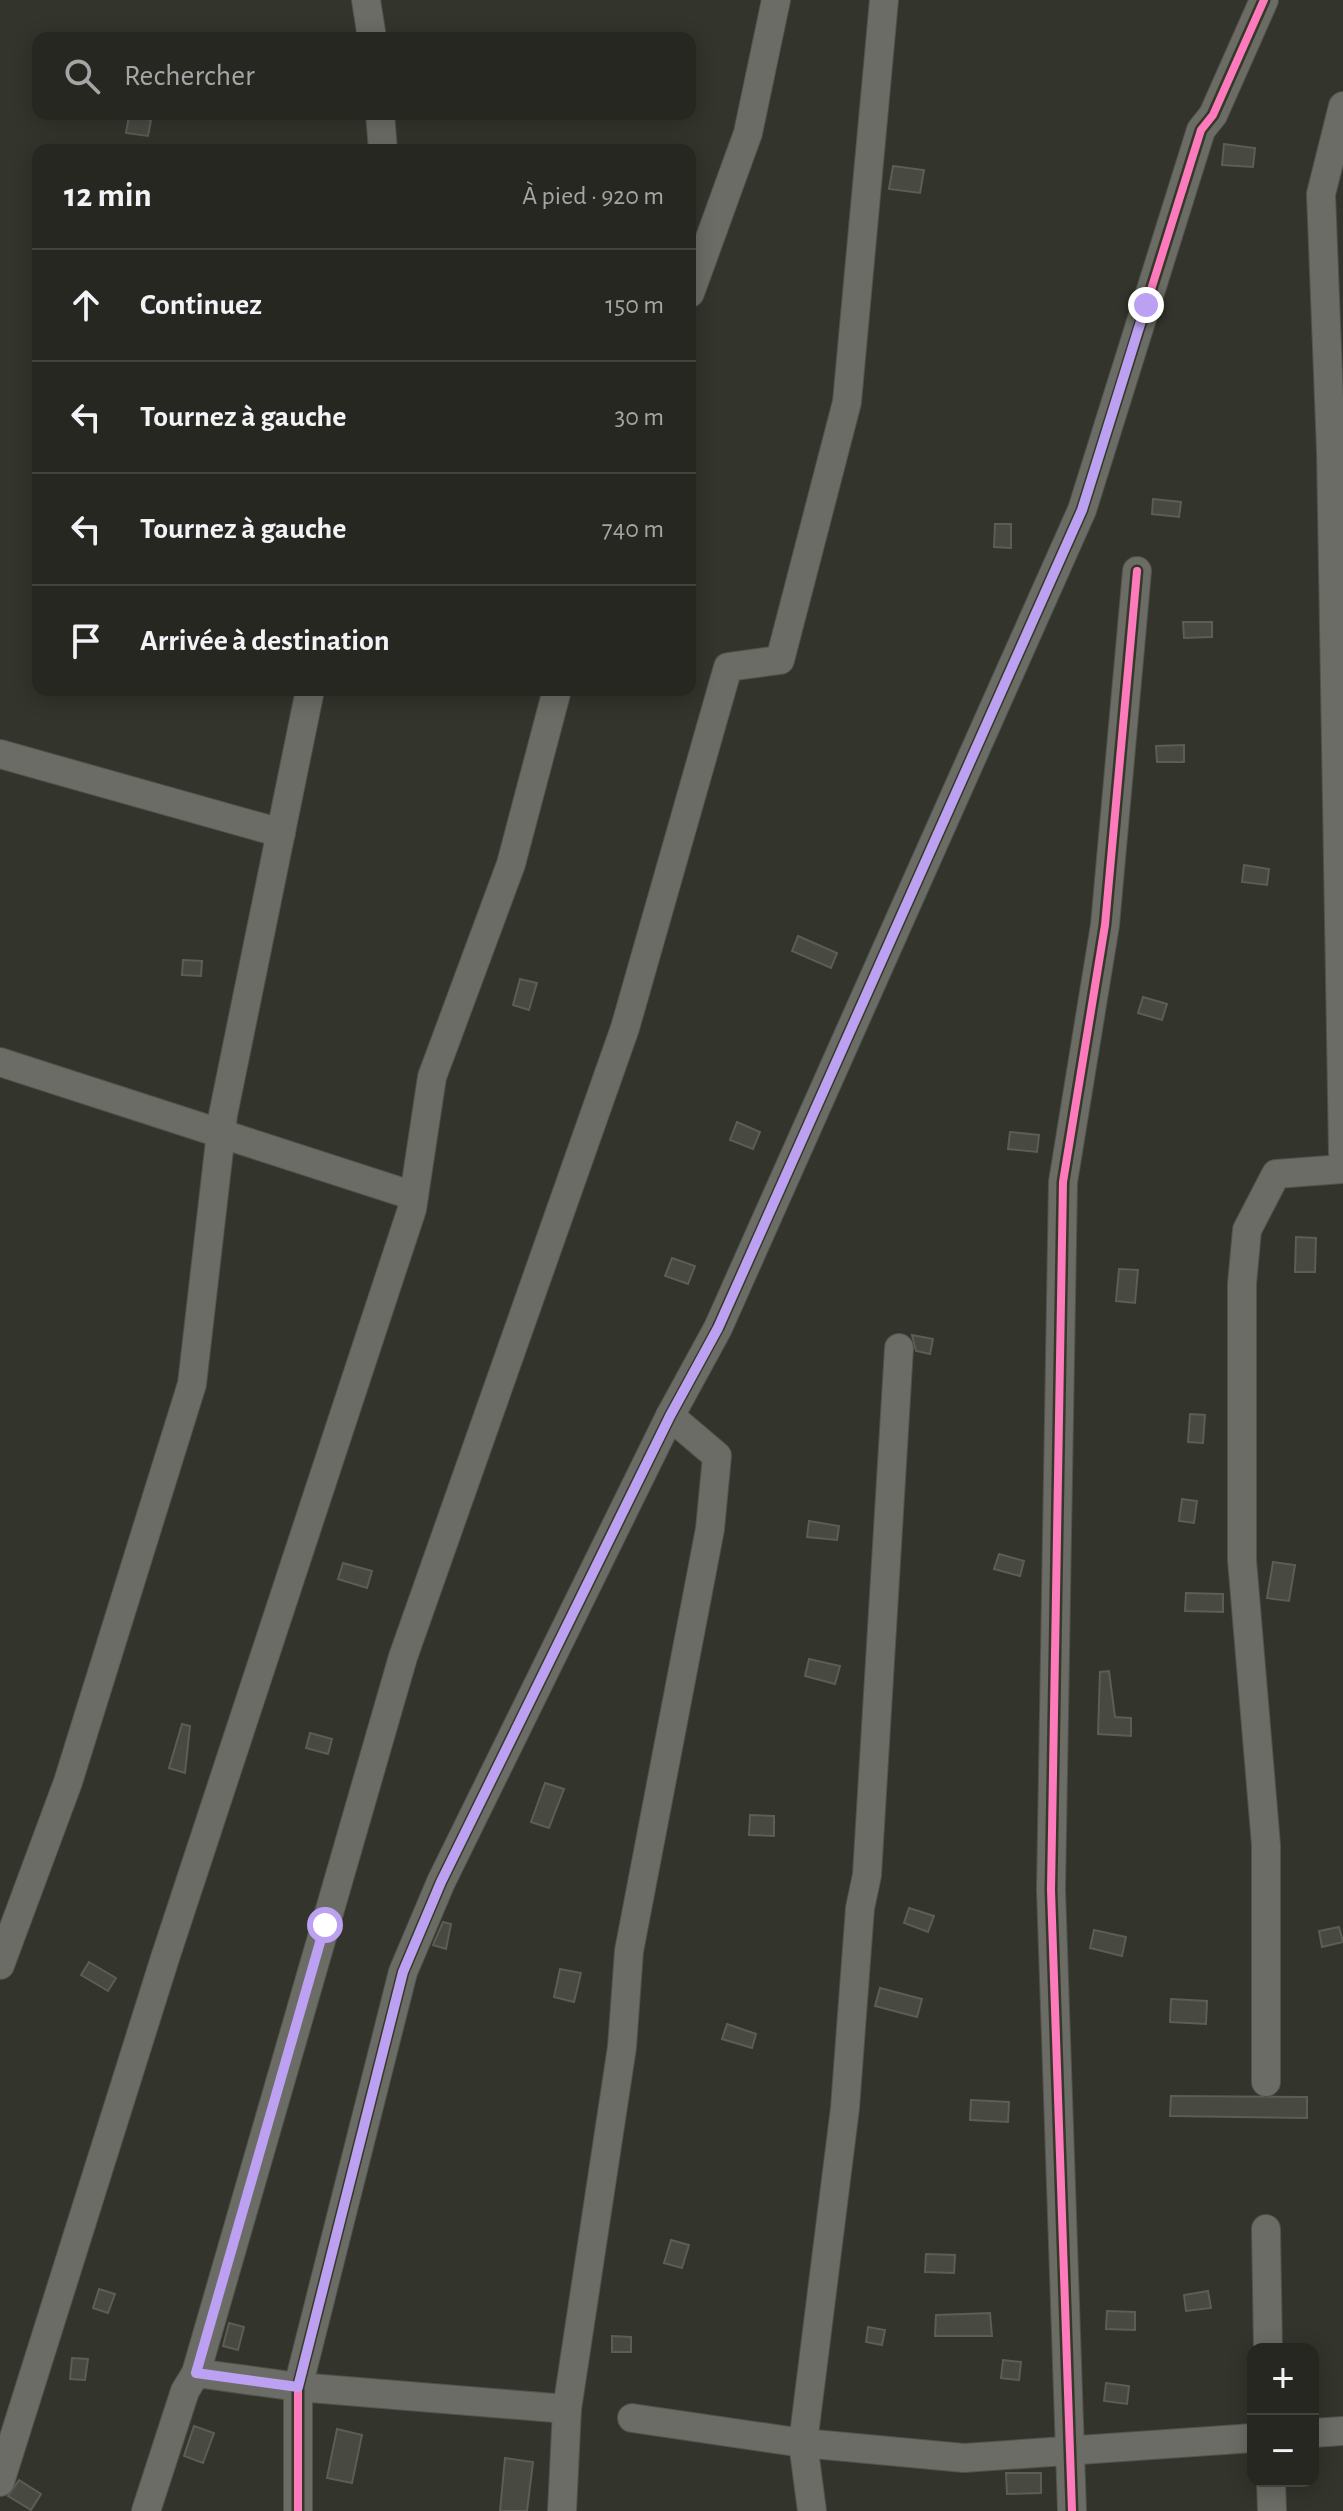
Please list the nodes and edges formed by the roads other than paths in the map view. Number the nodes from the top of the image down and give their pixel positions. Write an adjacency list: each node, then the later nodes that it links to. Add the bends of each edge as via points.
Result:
1 (366, 0): 5 (street)
2 (776, 0): 9 (street, via 748,133)
3 (884, 0): 26 (street, via 847,402 780,660 728,667 625,1028 403,1657)
4 (1264, 0): 21 (street, via 1213,115 1201,130 1082,510 718,1328)
5 (371, 32)
6 (1343, 106): 17 (street, via 1321,194 1331,451)
7 (380, 120): 8 (street)
8 (382, 144)
9 (696, 276)
10 (1137, 571): 34 (street, via 1105,925 1063,1182 1051,1890)
11 (309, 696): 14 (street)
12 (555, 696): 19 (street, via 511,864 432,1077)
13 (0, 754): 14 (street)
14 (281, 833): 16 (street)
15 (0, 1062): 16 (street)
16 (221, 1131): 19 (street); 22 (street, via 192,1384 68,1782)
17 (1343, 1153)
18 (1343, 1169): 23 (street, via 1276,1174 1247,1230 1242,1284 1242,1560 1266,1845)
19 (414, 1196): 35 (street)
20 (899, 1348): 33 (street, via 867,1875 845,2108)
21 (670, 1416): 27 (street, via 441,1882 403,1972); 28 (street, via 717,1456 710,1529 629,1951 622,2047)
22 (0, 1965)
23 (1266, 2082)
24 (1266, 2229): 25 (street)
25 (1268, 2343)
26 (196, 2373): 27 (street); 37 (street, via 185,2391)
27 (298, 2387): 28 (street); 38 (street)
28 (567, 2409): 39 (street)
29 (632, 2418): 33 (street)
30 (1343, 2431): 31 (street)
31 (1319, 2433)
32 (1247, 2438): 34 (street)
33 (803, 2443): 34 (street, via 964,2458); 40 (street)
34 (1067, 2452): 41 (street)
35 (0, 2482)
36 (1271, 2487): 42 (street)
37 (146, 2511)
38 (298, 2511)
39 (562, 2511)
40 (812, 2511)
41 (1072, 2511)
42 (1272, 2511)

